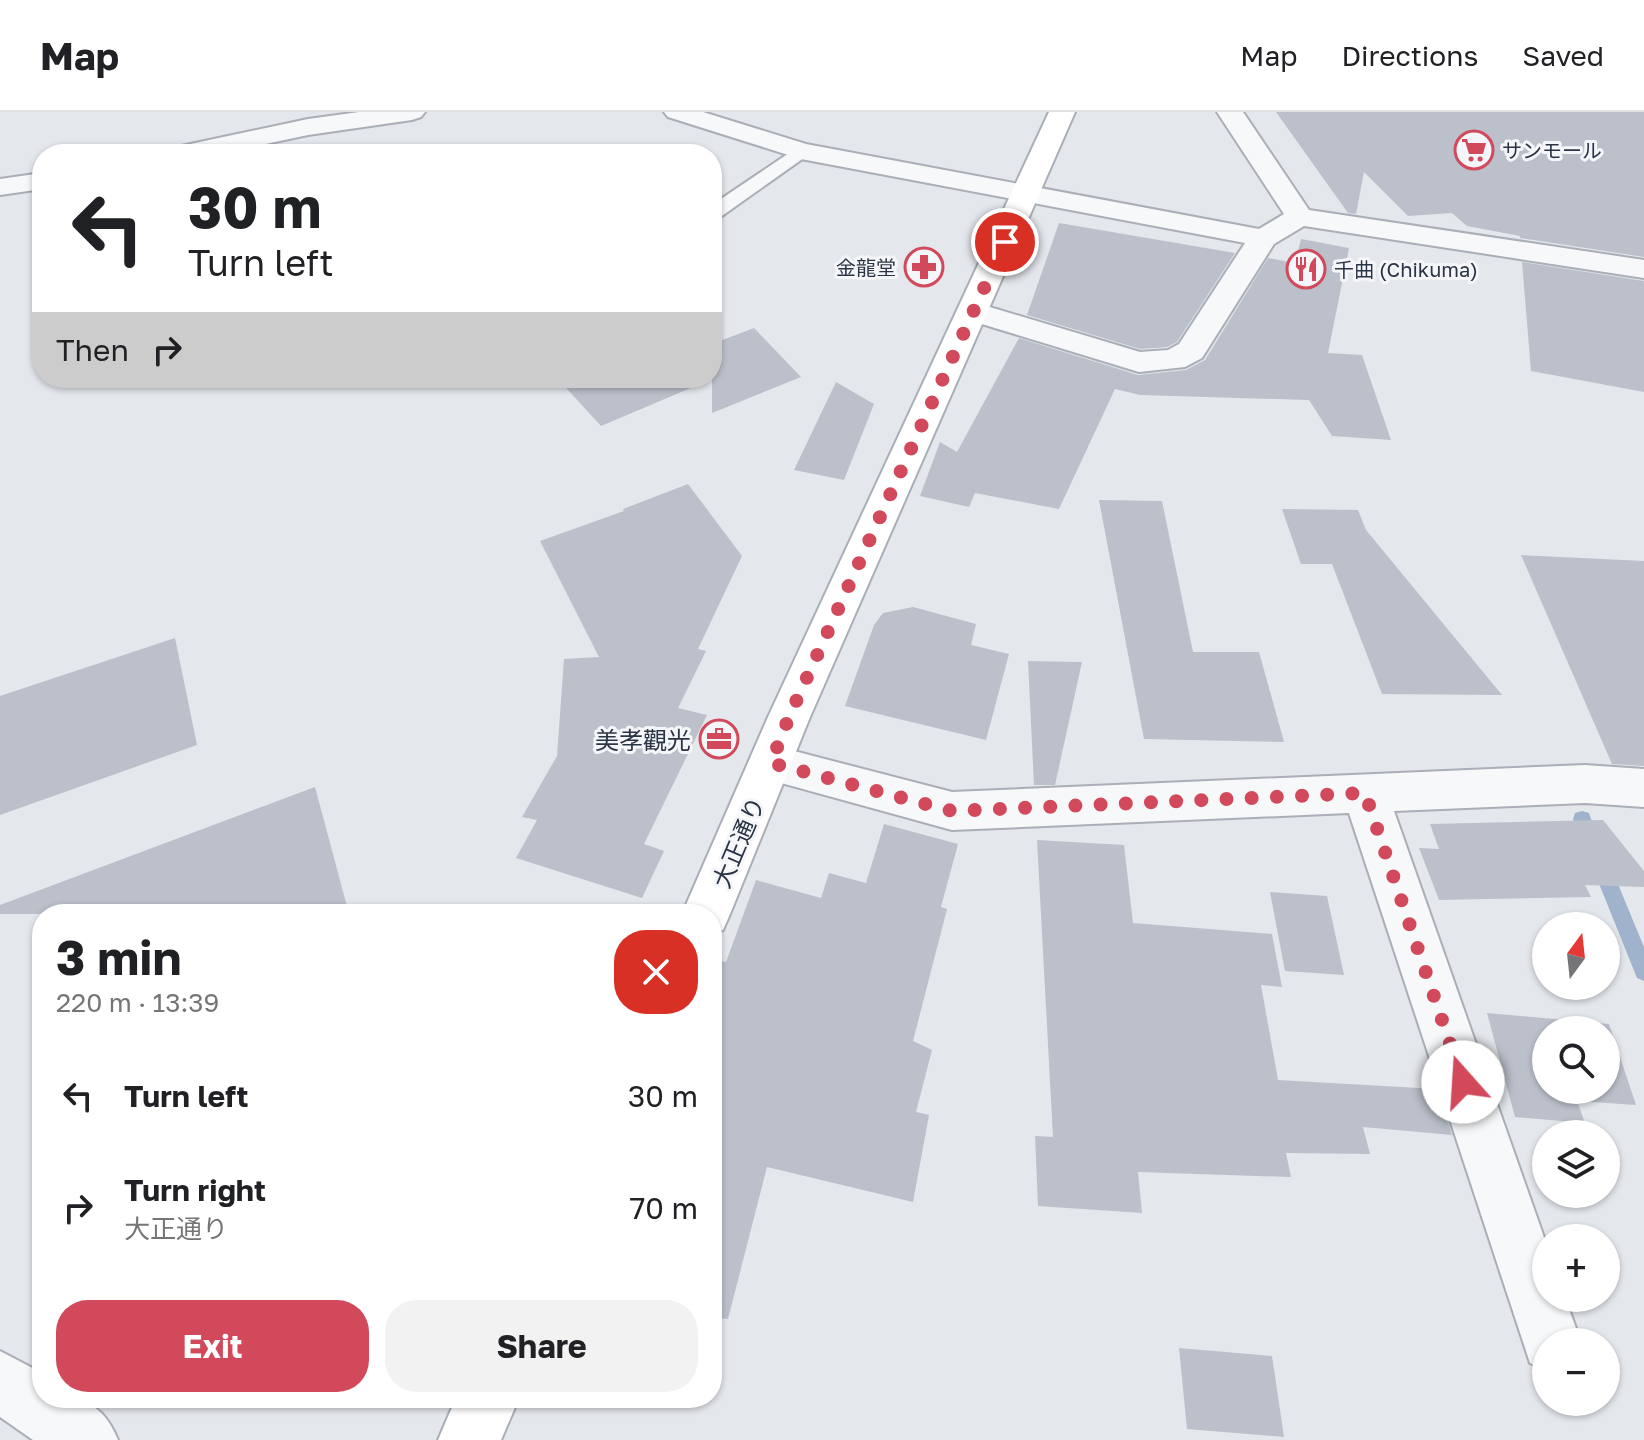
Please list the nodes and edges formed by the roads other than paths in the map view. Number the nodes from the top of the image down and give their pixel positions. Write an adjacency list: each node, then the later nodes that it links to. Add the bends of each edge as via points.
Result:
1 (412, 112): 5 (street)
2 (677, 112): 6 (street)
3 (1062, 112): 9 (street, 大正通り)
4 (1230, 112): 11 (street)
5 (228, 144)
6 (801, 151): 9 (street); 10 (lane)
7 (32, 182): 8 (street)
8 (0, 187)
9 (1027, 195): 12 (street); 14 (street, 大正通り)
10 (722, 207)
11 (1300, 217): 12 (street); 13 (street)
12 (1263, 238): 14 (street, via 1191,351 1174,360 1139,362)
13 (1644, 269)
14 (973, 311): 15 (street, 大正通り)
15 (771, 763): 17 (street, via 952,811); 18 (street, 大正通り)
16 (1644, 788): 17 (street, via 1585,784)
17 (1365, 793): 19 (street)
18 (710, 904)
19 (1546, 1328)
20 (0, 1381): 21 (street)
21 (32, 1403)
22 (40, 1408): 24 (street)
23 (483, 1408): 25 (street)
24 (87, 1440)
25 (469, 1440)

